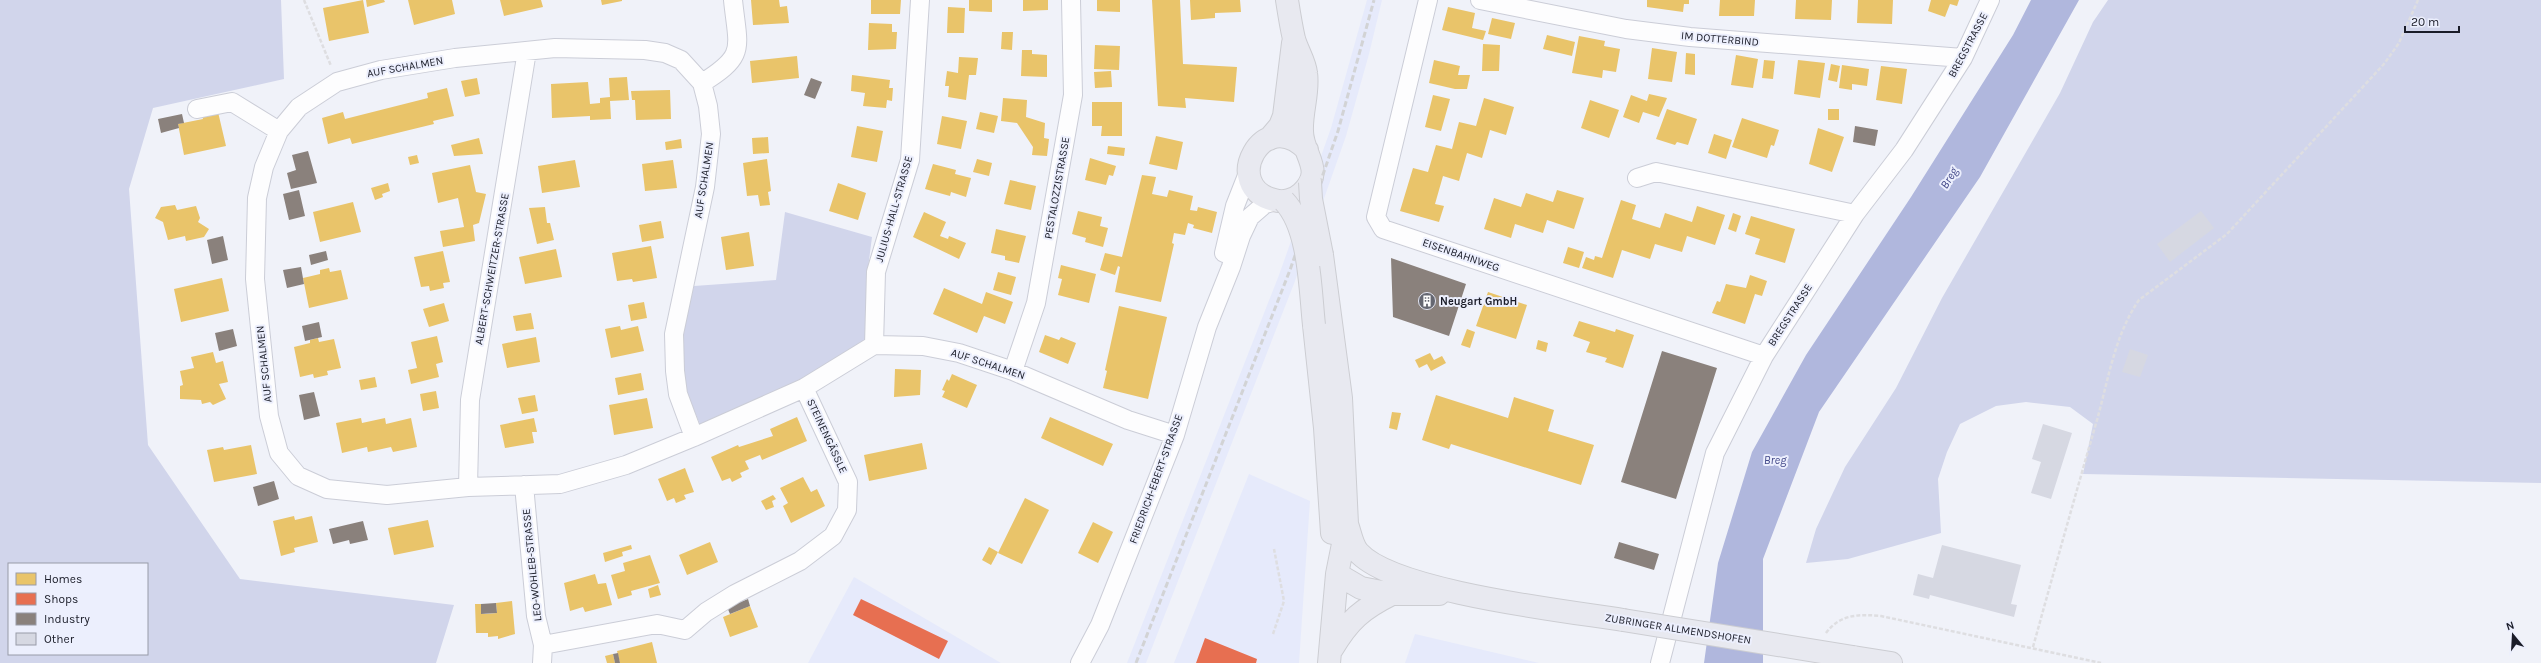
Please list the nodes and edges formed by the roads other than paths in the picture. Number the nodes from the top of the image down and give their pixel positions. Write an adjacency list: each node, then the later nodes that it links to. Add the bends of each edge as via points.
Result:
1 (734, 0): 11 (street, via 738,48 735,56 719,72)
2 (920, 0): 22 (street, JULIUS-HALL-STRASSE, via 910,160 876,272)
3 (1071, 0): 24 (street, PESTALOZZISTRASSE, via 1073,95 1036,303)
4 (1287, 0): 8 (main road, FRIEDRICH-EBERT-STRASSE)
5 (1428, 0): 23 (street, EISENBAHNWEG, via 1376,217 1383,228)
6 (1480, 0): 10 (street, IM DOTTERBIND, via 1619,28 1690,37)
7 (1990, 0): 10 (street, BREGSTRASSE)
8 (1294, 38): 14 (main road, FRIEDRICH-EBERT-STRASSE, via 1284,116 1280,126); 15 (main road, FRIEDRICH-EBERT-STRASSE, via 1306,73 1302,132)
9 (527, 51): 11 (street, AUF SCHALMEN, via 555,48 645,50 665,53 681,60); 13 (street, AUF SCHALMEN, via 455,58 381,70 337,82 299,107); 29 (street, ALBERT-SCHWEITZER-STRASSE, via 470,400)
10 (1963, 58): 20 (street, BREGSTRASSE, via 1904,150)
11 (702, 83): 27 (street, AUF SCHALMEN, via 711,134 705,187 674,334 678,394)
12 (197, 109): 13 (street, via 232,102)
13 (279, 131): 29 (street, AUF SCHALMEN, via 264,167 257,198 255,279 269,416 279,453 298,476 327,489 387,495)
14 (1269, 139): 15 (main road, via 1286,137); 16 (main road, FRIEDRICH-EBERT-STRASSE, via 1255,149)
15 (1304, 147): 18 (main road, FRIEDRICH-EBERT-STRASSE, via 1313,165)
16 (1248, 173): 19 (main road, via 1260,194); 21 (street, FRIEDRICH-EBERT-STRASSE, via 1235,206 1222,262)
17 (1637, 178): 20 (street, via 1656,172)
18 (1310, 182): 19 (main road, FRIEDRICH-EBERT-STRASSE, via 1300,195); 30 (main road, bridge, via 1341,398)
19 (1280, 201): 21 (street, FRIEDRICH-EBERT-STRASSE, via 1265,204 1250,217); 31 (main road, bridge, via 1292,209 1300,227 1325,428)
20 (1856, 214): 23 (street, BREGSTRASSE)
21 (1221, 291): 26 (street, FRIEDRICH-EBERT-STRASSE, via 1207,327)
22 (874, 345): 24 (street, AUF SCHALMEN, via 923,346 959,353); 25 (street, AUF SCHALMEN)
23 (1764, 356): 38 (street, BREGSTRASSE, via 1715,453)
24 (1013, 371): 26 (street, AUF SCHALMEN, via 1128,420)
25 (804, 388): 27 (street, AUF SCHALMEN); 34 (street, STEINENGÄSSLE, via 848,482 847,510 833,536 800,561 723,601 685,630 657,624)
26 (1175, 435): 37 (street, FRIEDRICH-EBERT-STRASSE, via 1100,625)
27 (694, 438): 28 (street, AUF SCHALMEN, via 612,469 560,484)
28 (524, 485): 29 (street, AUF SCHALMEN); 34 (street, LEO-WOHLEB-STRASSE, via 536,616)
29 (468, 487)
30 (1346, 524): 31 (main road); 33 (main road, via 1358,551 1382,570)
31 (1337, 574): 32 (main road, via 1361,588); 35 (main road)
32 (1392, 594): 33 (main road); 35 (main road, via 1356,615)
33 (1466, 594): 39 (main road, ZUBRINGER ALLMENDSHOFEN, bridge)
34 (543, 645): 36 (street, LEO-WOHLEB-STRASSE)
35 (1331, 656)
36 (542, 663)
37 (1080, 663)
38 (1660, 663)
39 (1891, 663)

